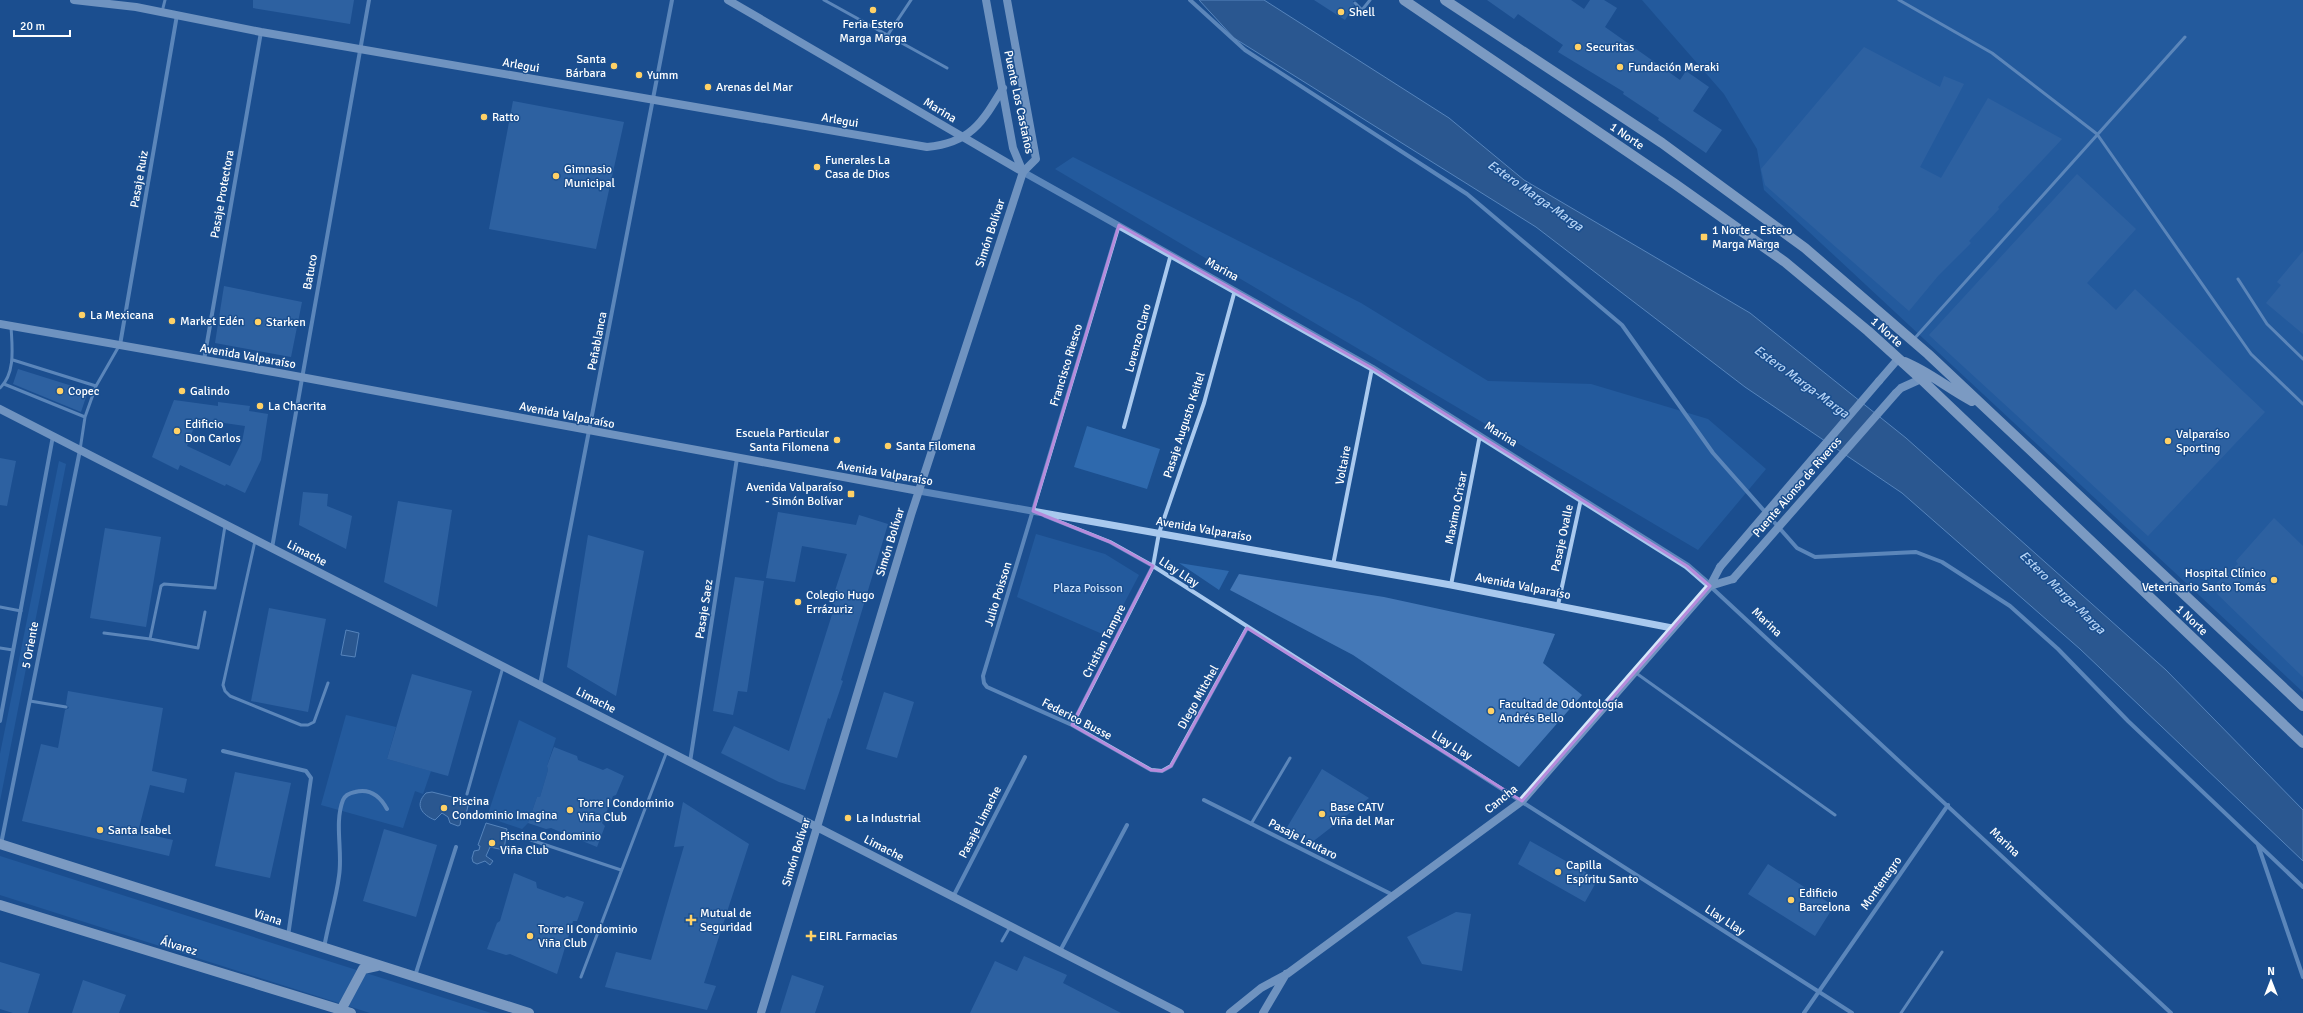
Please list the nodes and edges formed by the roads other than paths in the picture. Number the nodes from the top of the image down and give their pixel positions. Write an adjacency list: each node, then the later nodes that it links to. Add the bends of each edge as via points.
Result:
1 (74, 0): 16 (main road, Arlegui)
2 (164, 0): 17 (lane)
3 (369, 0): 22 (street, Batuco)
4 (672, 0): 25 (street, Peñablanca)
5 (728, 0): 27 (main road, Marina)
6 (824, 0): 20 (lane)
7 (911, 0): 20 (lane)
8 (986, 0): 24 (main road, Puente Los Castaños)
9 (1007, 0): 28 (main road, Puente Los Castaños, via 1036,159)
10 (1190, 0): 106 (street, via 1245,50 1467,194 1622,325 1712,453 1797,548 1815,557 1916,552 1942,562 2010,606)
11 (1370, 0): 15 (lane, via 1362,10)
12 (1404, 0): 37 (main road, 1 Norte, via 1785,262)
13 (1445, 0): 35 (main road, 1 Norte, via 1662,143 1805,248)
14 (1899, 0): 26 (lane, via 1992,53)
15 (1355, 3)
16 (137, 4): 17 (main road, Arlegui)
17 (162, 12): 18 (main road, Arlegui)
18 (177, 15): 19 (main road, Arlegui); 36 (street, Pasaje Ruiz)
19 (261, 32): 22 (main road, Arlegui); 40 (street, Pasaje Protectora)
20 (887, 36): 23 (lane)
21 (2186, 37): 26 (lane)
22 (360, 49): 25 (main road, Arlegui); 42 (street, Batuco)
23 (946, 68)
24 (1002, 88): 27 (main road, via 979,125); 28 (main road, Puente Los Castaños, via 1014,148)
25 (653, 100): 27 (main road, Arlegui, via 913,145 941,145); 52 (street, Peñablanca)
26 (2097, 134): 35 (lane); 47 (lane, via 2251,354)
27 (963, 138): 28 (main road, Marina)
28 (1023, 172): 29 (street, Marina); 57 (main road, Simón Bolívar)
29 (1119, 225): 30 (street, Marina); 59 (street, Francisco Riesco)
30 (1171, 254): 32 (street, Marina); 51 (street, Lorenzo Claro)
31 (2238, 279): 38 (lane, via 2267,324)
32 (1236, 290): 41 (street, Marina); 61 (street, Pasaje Augusto Keitel, via 1204,403)
33 (0, 324): 34 (main road, Avenida Valparaíso)
34 (11, 326): 36 (main road, Avenida Valparaíso); 39 (lane)
35 (1912, 341): 48 (main road, 1 Norte)
36 (120, 346): 40 (main road, Avenida Valparaíso); 45 (lane)
37 (1898, 359): 43 (main road, 1 Norte); 48 (main road, via 1919,368 1953,391); 66 (main road, Puente Alonso de Riveros, bridge)
38 (2303, 359)
39 (13, 360): 44 (lane); 45 (lane)
40 (204, 360): 42 (main road, Avenida Valparaíso)
41 (1372, 368): 53 (street, Marina); 64 (street, Voltaire)
42 (301, 377): 52 (main road, Avenida Valparaíso); 63 (street, Batuco)
43 (1921, 379): 68 (main road, Puente Alonso de Riveros, bridge, via 1896,393 1733,580); 89 (main road, 1 Norte)
44 (4, 384): 46 (lane); 50 (lane)
45 (96, 386): 50 (lane)
46 (0, 388)
47 (2303, 404)
48 (1984, 407): 85 (main road, 1 Norte)
49 (0, 409): 54 (main road, Limache)
50 (85, 417): 55 (lane)
51 (1124, 427)
52 (590, 432): 56 (main road, Avenida Valparaíso); 83 (street, Peñablanca)
53 (1480, 435): 58 (street, Marina); 67 (street, Maximo Crisar)
54 (53, 436): 55 (main road, Limache); 71 (street, 5 Oriente)
55 (80, 450): 60 (main road, Limache); 84 (street, 5 Oriente)
56 (737, 458): 57 (main road, Avenida Valparaíso); 94 (street, Pasaje Saez)
57 (918, 491): 59 (street, Avenida Valparaíso); 104 (main road, Simón Bolívar)
58 (1581, 499): 68 (street, Marina, via 1692,570); 69 (street, Pasaje Ovalle)
59 (1033, 511): 61 (street, Avenida Valparaíso); 65 (street, Llay Llay, via 1110,542); 82 (street, Julio Poisson, via 983,676)
60 (225, 524): 62 (main road, Limache); 76 (lane, via 215,588 164,584 161,586)
61 (1159, 533): 64 (street, Avenida Valparaíso); 65 (street, Pasaje Augusto Keitel)
62 (256, 540): 63 (main road, Limache); 81 (lane, via 223,685 225,691 230,696 301,725 308,725 314,722)
63 (272, 548): 79 (main road, Limache)
64 (1333, 565): 67 (street, Avenida Valparaíso)
65 (1153, 566): 73 (street, Llay Llay); 88 (street, Cristian Tampre)
66 (1720, 567): 68 (main road, Cancha)
67 (1451, 585): 69 (street, Avenida Valparaíso)
68 (1710, 586): 74 (main road, Cancha); 99 (street, Marina)
69 (1558, 605): 74 (street, Avenida Valparaíso)
70 (0, 607): 71 (lane)
71 (21, 611): 78 (street, 5 Oriente)
72 (205, 612): 76 (lane, via 198,648)
73 (1247, 628): 95 (street, DIego Mitchel, via 1171,766); 98 (street, Llay Llay)
74 (1672, 628): 80 (main road, Cancha)
75 (104, 633): 76 (lane)
76 (150, 639)
77 (0, 648): 78 (lane)
78 (13, 650): 87 (street, 5 Oriente)
79 (503, 667): 83 (main road, Limache); 96 (lane)
80 (1635, 671): 98 (main road, Cancha); 101 (lane)
81 (328, 683)
82 (984, 683): 88 (street, Federico Busse, via 987,687)
83 (540, 686): 91 (main road, Limache)
84 (30, 701): 86 (lane); 107 (street, 5 Oriente)
85 (2303, 706)
86 (66, 707)
87 (0, 721)
88 (1072, 725): 95 (street, Federico Busse, via 1151,770)
89 (2303, 743)
90 (223, 751): 115 (street, via 306,771 311,778)
91 (667, 751): 94 (main road, Limache); 109 (lane)
92 (1025, 757): 112 (street, Pasaje Limache)
93 (1290, 758): 102 (lane)
94 (690, 762): 104 (main road, Limache)
95 (1162, 771)
96 (467, 794)
97 (1204, 800): 102 (street, Pasaje Lautaro)
98 (1522, 801): 111 (main road, Cancha); 125 (street, Llay Llay)
99 (1948, 805): 125 (street, Montenegro); 135 (street, Marina)
100 (387, 809): 117 (street, via 372,792 363,790 350,793 344,799 340,825 339,876)
101 (1835, 814)
102 (1251, 824): 111 (street, Pasaje Lautaro)
103 (1126, 825): 118 (street)
104 (816, 827): 112 (main road, Limache); 128 (main road, Simón Bolívar)
105 (525, 838): 109 (lane)
106 (2258, 844): 110 (street); 124 (street)
107 (0, 845): 115 (main road, Viana)
108 (456, 847): 122 (street)
109 (621, 870): 123 (lane)
110 (2303, 887)
111 (1394, 895): 121 (main road, Cancha)
112 (953, 897): 114 (main road, Limache)
113 (0, 904): 126 (main road, Álvarez)
114 (1010, 926): 116 (lane); 118 (main road, Limache)
115 (288, 936): 117 (main road, Viana)
116 (1002, 941)
117 (324, 948): 120 (main road, Viana)
118 (1060, 952): 129 (main road, Limache)
119 (1942, 952): 134 (lane)
120 (379, 966): 122 (main road, Viana); 126 (main road, via 363,969)
121 (1287, 974): 130 (main road, Cancha, via 1262,988); 131 (main road, Cancha)
122 (415, 977): 127 (main road, Viana)
123 (580, 977)
124 (2303, 977)
125 (1817, 992): 132 (street, Montenegro); 133 (street, Llay Llay)
126 (346, 1011)
127 (529, 1013)
128 (761, 1013)
129 (1180, 1013)
130 (1230, 1013)
131 (1263, 1013)
132 (1804, 1013)
133 (1852, 1013)
134 (1901, 1013)
135 (2171, 1013)

